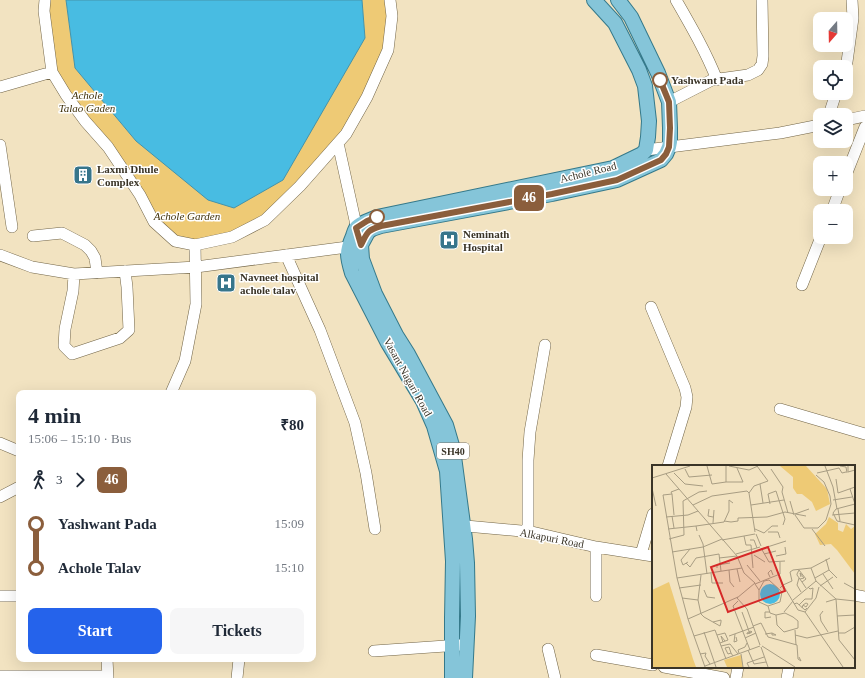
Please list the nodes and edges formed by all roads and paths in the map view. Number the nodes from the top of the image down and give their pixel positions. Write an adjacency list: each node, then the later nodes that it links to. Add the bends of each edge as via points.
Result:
1 (45, 0): 9 (street, via 44,11)
2 (390, 0): 17 (street, via 392,16 388,50 367,97)
3 (594, 0): 20 (main road, via 615,23 639,70 649,121)
4 (618, 0): 12 (main road, via 632,17)
5 (676, 0): 10 (street)
6 (762, 0): 10 (street, via 762,64 758,70 748,75)
7 (852, 0): 8 (street, via 853,18)
8 (847, 60)
9 (52, 72): 11 (street); 26 (street, via 85,121 108,147 140,195 154,222 175,242)
10 (717, 80): 12 (street, via 712,80)
11 (0, 87)
12 (669, 102): 19 (main road)
13 (865, 116): 14 (street)
14 (853, 119)
15 (813, 126): 19 (street, Achole Road)
16 (865, 127): 21 (street)
17 (338, 143): 23 (street); 26 (street, via 300,186 265,220 232,237)
18 (0, 145): 22 (street)
19 (669, 147): 20 (street, Achole Road); 27 (main road, Achole Road, via 661,160 617,180 381,226 368,232)
20 (646, 150): 23 (main road, Achole Road, via 613,168 377,217)
21 (853, 157)
22 (12, 227)
23 (356, 228): 27 (main road)
24 (33, 236): 32 (street, via 62,233 85,245 95,258)
25 (818, 244): 34 (street)
26 (195, 245): 30 (street)
27 (355, 246): 29 (street); 46 (main road, Vasant Nagari Road / SH40, via 375,294 446,425 453,449)
28 (0, 255): 33 (street, via 32,266)
29 (286, 255): 30 (street); 47 (street, via 320,330 354,423 366,473)
30 (196, 267): 31 (street); 37 (street, via 196,304 185,361)
31 (125, 271): 32 (street); 33 (street, via 129,330 120,338 72,354 64,346 64,329 74,291)
32 (97, 273): 33 (street)
33 (74, 274)
34 (802, 286)
35 (651, 307): 42 (street, via 687,397)
36 (545, 345): 48 (street, via 530,432)
37 (173, 390)
38 (780, 409): 39 (street)
39 (865, 434)
40 (0, 443): 41 (street)
41 (16, 450)
42 (668, 465)
43 (16, 489): 44 (street)
44 (0, 497)
45 (652, 517): 50 (street)
46 (457, 525): 48 (street, Alkapuri Road); 57 (main road, Vasant Nagari Road / SH40, via 467,563); 58 (main road, Vasant Nagari Road / SH40, via 453,561)
47 (375, 529)
48 (528, 532): 49 (street, Alkapuri Road)
49 (596, 547): 50 (street, Alkapuri Road); 55 (street)
50 (641, 554): 51 (street, Alkapuri Road)
51 (652, 556)
52 (855, 595): 56 (street)
53 (0, 596): 54 (street)
54 (16, 596)
55 (596, 596)
56 (865, 597)
57 (466, 644): 58 (street); 72 (main road, Vasant Nagari Road / SH40)
58 (452, 645): 60 (street); 71 (main road, Vasant Nagari Road / SH40)
59 (548, 649): 73 (street)
60 (374, 651)
61 (596, 655): 64 (street)
62 (107, 662): 69 (street)
63 (239, 662): 70 (street)
64 (652, 665)
65 (669, 668): 74 (street)
66 (738, 668): 75 (street)
67 (789, 668): 76 (street)
68 (0, 676): 69 (street)
69 (108, 677)
70 (237, 678)
71 (452, 678)
72 (465, 678)
73 (555, 678)
74 (724, 678)
75 (736, 678)
76 (787, 678)

